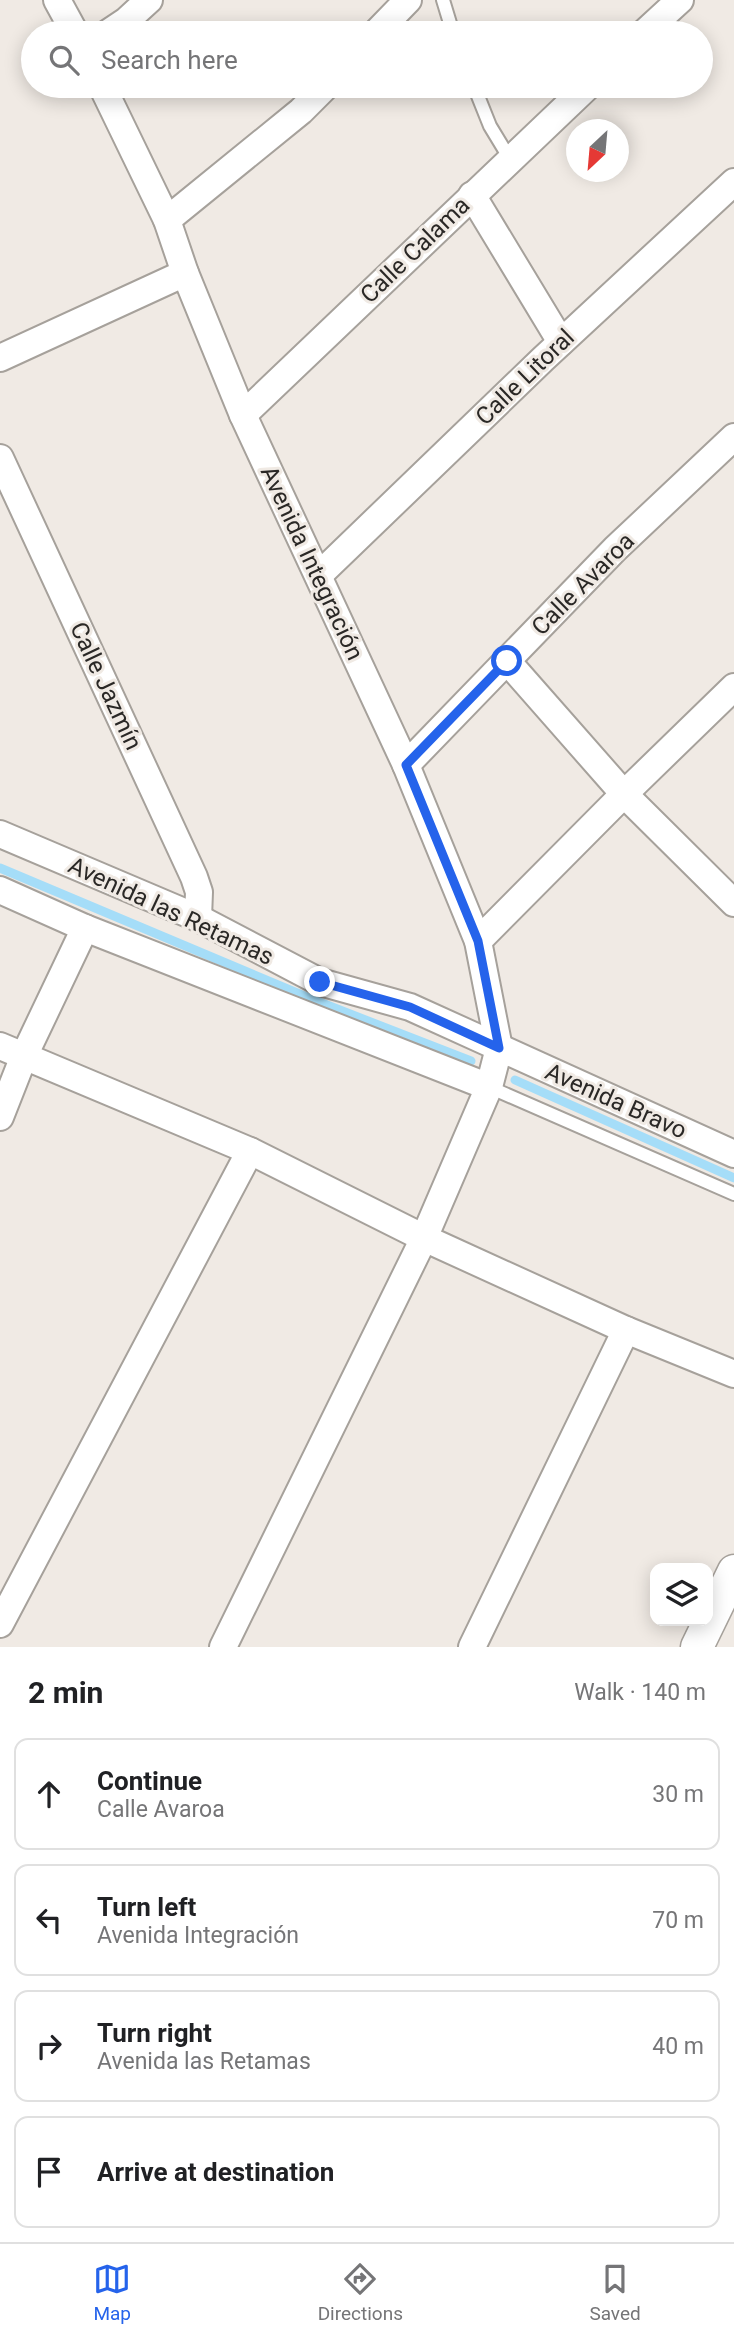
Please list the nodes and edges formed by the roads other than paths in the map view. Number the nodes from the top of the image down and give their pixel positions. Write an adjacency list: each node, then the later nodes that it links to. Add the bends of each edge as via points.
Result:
1 (57, 0): 6 (street)
2 (149, 0): 7 (street)
3 (408, 0): 8 (street)
4 (443, 0): 9 (lane)
5 (680, 0): 10 (street)
6 (68, 21)
7 (123, 21)
8 (388, 21)
9 (449, 21)
10 (657, 21)
11 (108, 98): 18 (street, Avenida Integración)
12 (314, 98): 18 (street)
13 (479, 98): 15 (lane)
14 (575, 98): 15 (street, Calle Calama)
15 (510, 159): 17 (street, Calle Calama)
16 (734, 182): 20 (street, Calle Litoral)
17 (471, 195): 20 (street); 22 (street, Calle Calama)
18 (167, 220): 19 (street, Avenida Integración)
19 (185, 273): 21 (street); 22 (street, Avenida Integración)
20 (561, 342): 25 (street, Calle Litoral)
21 (0, 358)
22 (243, 415): 25 (street, Avenida Integración)
23 (734, 437): 26 (street, Calle Avaroa, via 615,549)
24 (0, 457): 33 (street, Calle Jazmín, via 194,877 199,892)
25 (319, 575): 28 (street, Avenida Integración)
26 (507, 661): 28 (street, Calle Avaroa); 29 (street)
27 (734, 687): 29 (street)
28 (406, 765): 35 (street, Avenida Integración)
29 (624, 794): 32 (street); 35 (street)
30 (0, 834): 33 (street, Avenida las Retamas)
31 (0, 890): 34 (street)
32 (734, 903)
33 (198, 918): 37 (street, Avenida las Retamas, via 320,982 410,1007)
34 (85, 928): 38 (street); 39 (street)
35 (478, 941): 37 (street, Avenida Integración)
36 (0, 1046): 38 (street)
37 (499, 1048): 39 (street); 42 (street, Avenida Bravo)
38 (24, 1056): 40 (street); 41 (street)
39 (489, 1087): 43 (lane); 44 (street)
40 (0, 1117)
41 (250, 1151): 44 (street); 48 (street)
42 (734, 1154)
43 (734, 1194)
44 (424, 1238): 45 (street); 49 (street)
45 (626, 1330): 46 (street); 50 (street)
46 (734, 1374)
47 (734, 1571): 51 (street)
48 (0, 1623)
49 (223, 1647)
50 (472, 1647)
51 (697, 1647)

